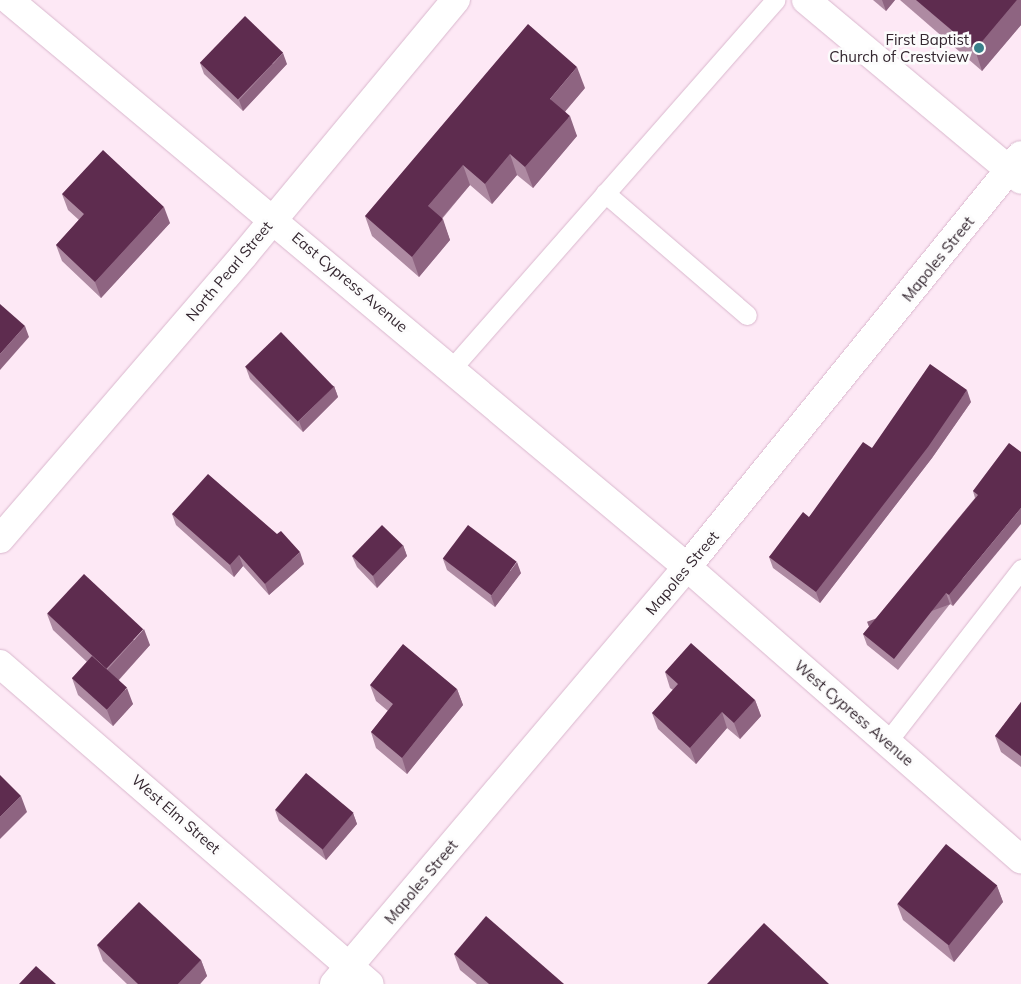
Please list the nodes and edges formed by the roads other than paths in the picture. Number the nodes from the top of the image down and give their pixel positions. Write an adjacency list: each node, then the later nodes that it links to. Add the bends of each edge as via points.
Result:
1 (10, 0): 7 (street, East Cypress Avenue, via 228,184)
2 (456, 0): 7 (street, North Pearl Street)
3 (775, 0): 6 (lane)
4 (806, 0): 5 (street)
5 (1017, 168): 11 (street, Mapoles Street)
6 (605, 193): 8 (lane); 9 (lane)
7 (273, 218): 9 (street, East Cypress Avenue); 10 (street, North Pearl Street)
8 (747, 315)
9 (452, 368): 11 (street, East Cypress Avenue)
10 (0, 539)
11 (687, 567): 14 (street, West Cypress Avenue); 16 (street, Mapoles Street)
12 (1021, 569): 14 (lane)
13 (0, 664): 16 (street, West Elm Street)
14 (887, 742): 15 (street, West Cypress Avenue)
15 (1021, 859)
16 (342, 975): 17 (street, West Elm Street)
17 (370, 984)

